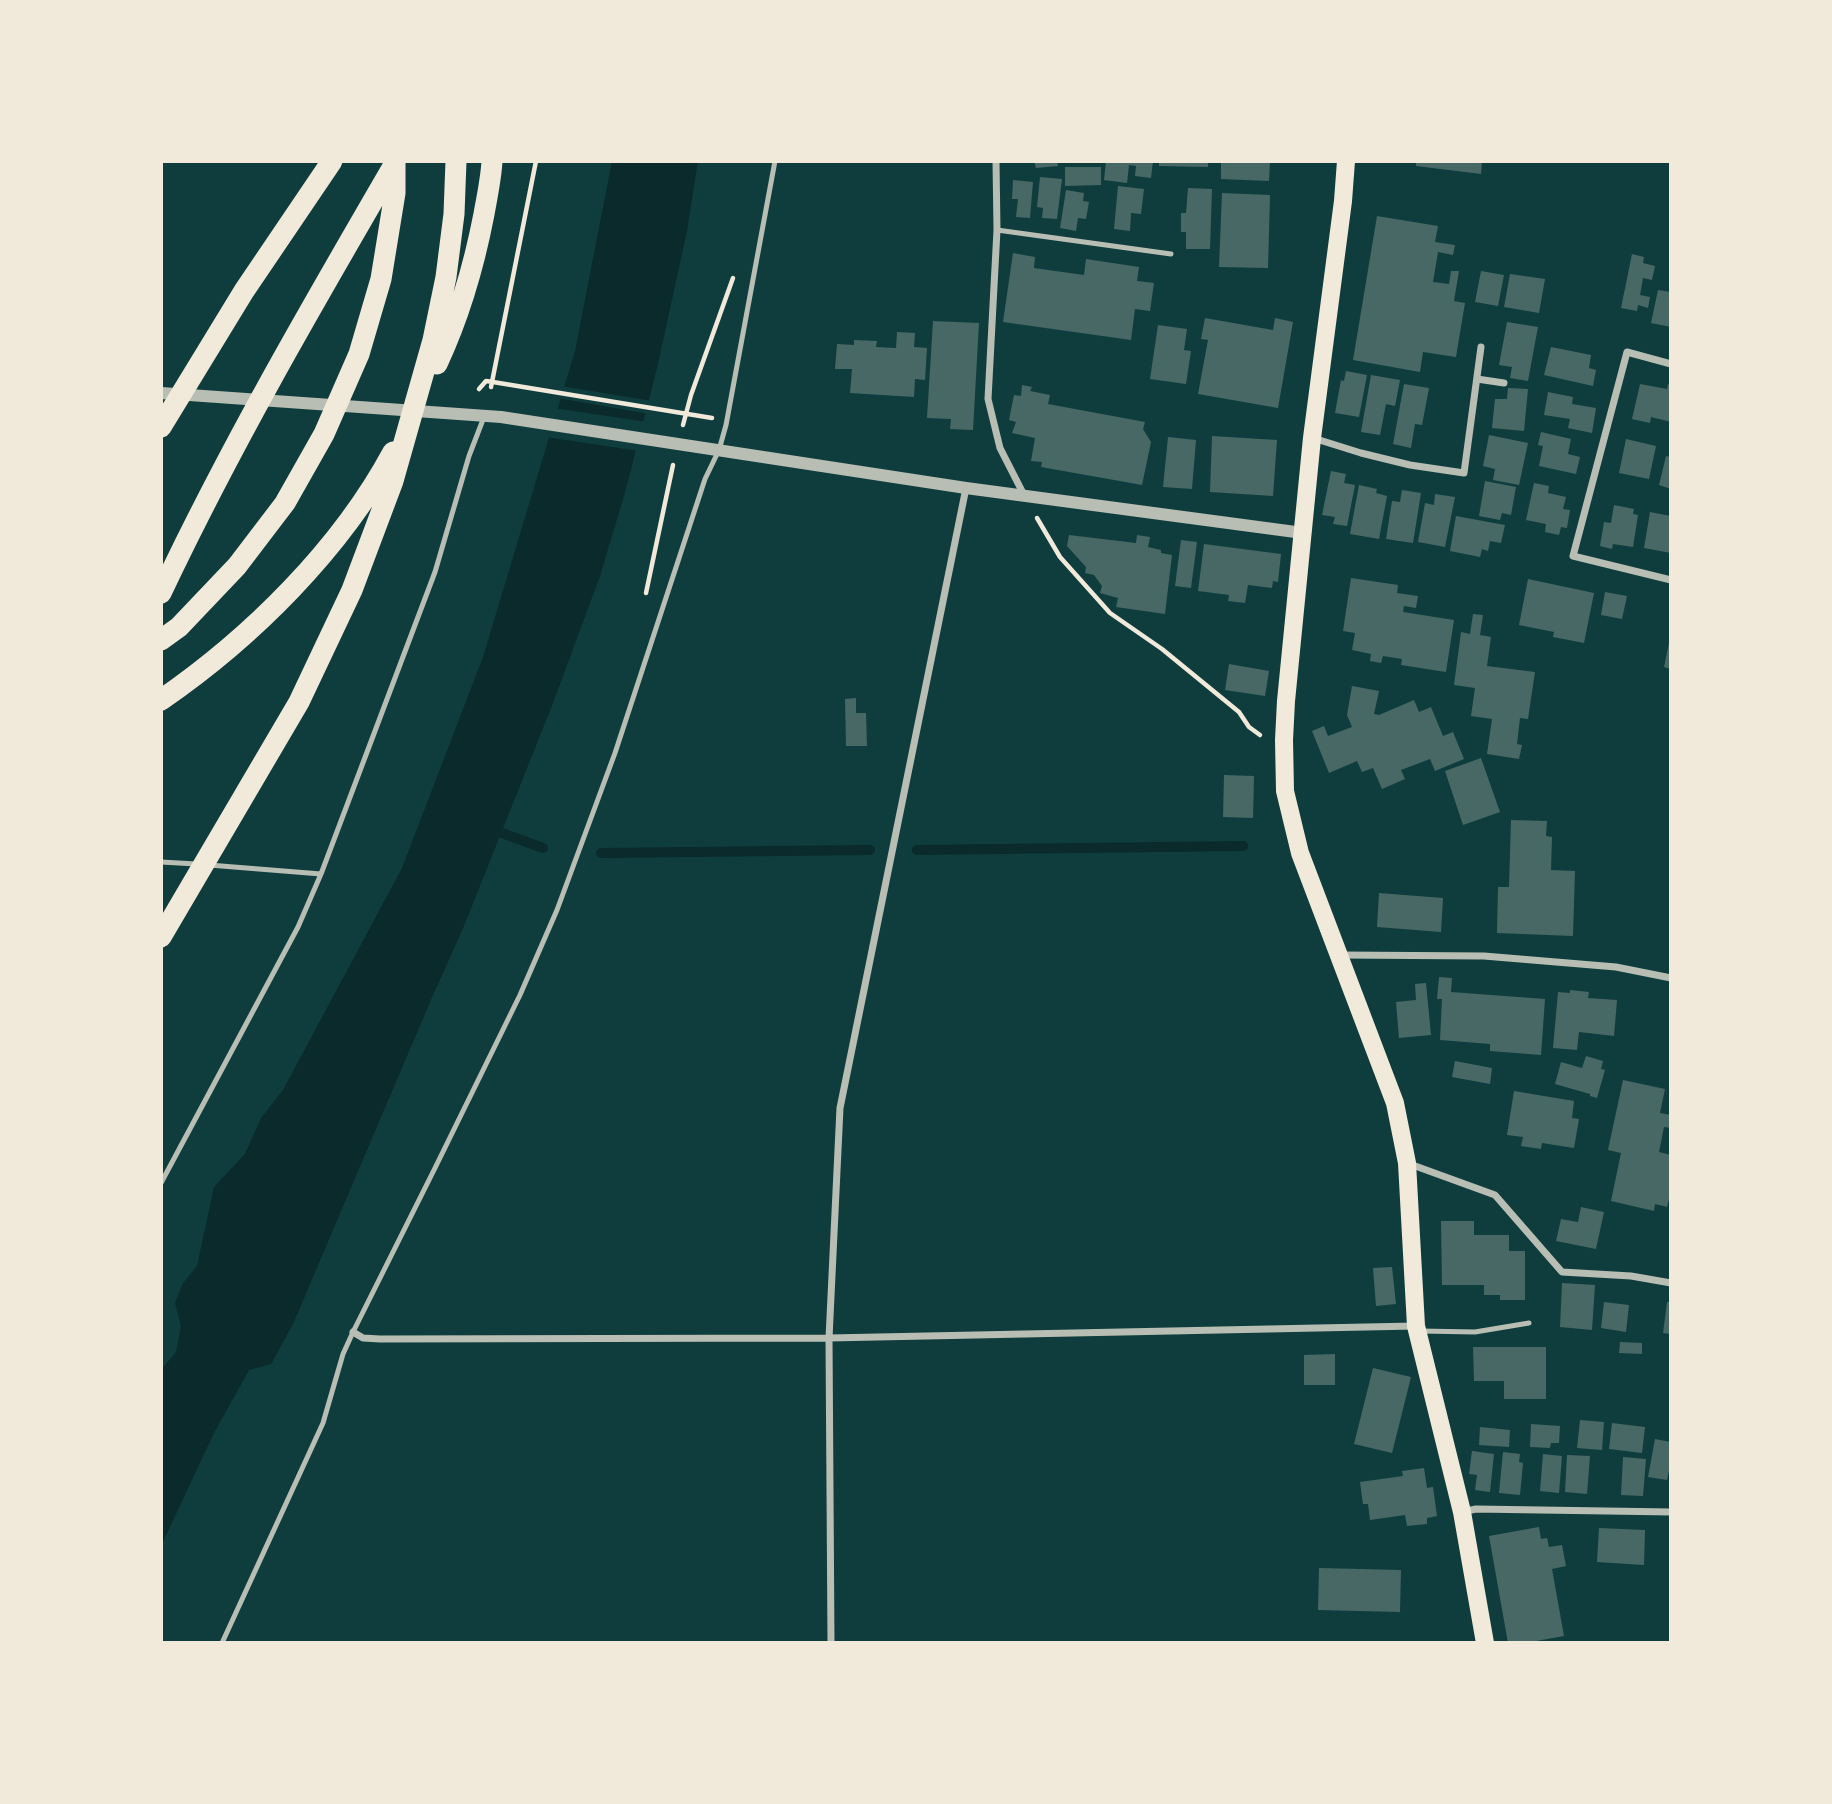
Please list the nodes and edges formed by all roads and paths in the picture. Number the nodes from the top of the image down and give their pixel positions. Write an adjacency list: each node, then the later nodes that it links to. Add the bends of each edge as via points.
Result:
1 (332, 161): 21 (highway, via 244,290)
2 (395, 161): 31 (highway, via 231,452); 33 (highway, via 395,193 381,279 359,354 324,434 285,503 237,566)
3 (456, 161): 38 (highway, via 446,277 433,340 393,481 352,590 299,702)
4 (492, 161): 34 (highway, via 480,235 452,330 390,458 358,509 286,594 247,634)
5 (536, 161): 16 (path)
6 (775, 161): 24 (lane)
7 (996, 161): 9 (street)
8 (1346, 161): 23 (main road)
9 (997, 230): 10 (lane); 27 (street, via 988,399 1000,448)
10 (1171, 254)
11 (736, 269): 22 (path)
12 (1481, 347): 14 (street)
13 (1671, 364): 30 (street, via 1627,352 1573,556)
14 (1477, 379): 15 (street); 23 (street, via 1464,473 1410,465)
15 (1504, 383)
16 (492, 385): 17 (path, via 486,381); 20 (path)
17 (479, 389)
18 (161, 393): 19 (street)
19 (485, 415): 24 (street); 37 (lane, via 435,572)
20 (713, 418)
21 (161, 427)
22 (682, 429)
23 (1312, 438): 29 (main road)
24 (719, 450): 26 (street); 46 (lane, via 556,910 520,995)
25 (673, 464): 32 (path)
26 (966, 488): 27 (street); 47 (street, via 841,1108)
27 (1024, 496): 29 (street)
28 (1035, 516): 35 (path, via 1060,557 1110,613 1162,649)
29 (1303, 533): 39 (main road, via 1286,701 1285,791 1300,853)
30 (1671, 580)
31 (161, 593)
32 (646, 594)
33 (161, 640)
34 (161, 700)
35 (1260, 735)
36 (161, 862): 37 (lane)
37 (321, 874): 42 (lane, via 292,940)
38 (161, 937)
39 (1338, 955): 40 (street, via 1484,956 1616,967); 41 (main road, via 1395,1102)
40 (1671, 978)
41 (1407, 1163): 43 (street, via 1495,1195 1562,1272); 45 (main road)
42 (161, 1182)
43 (1671, 1283)
44 (1529, 1323): 45 (lane, via 1475,1332)
45 (1416, 1328): 47 (street); 48 (main road)
46 (353, 1332): 47 (street, via 380,1339); 50 (lane, via 323,1423)
47 (829, 1338): 51 (street)
48 (1462, 1512): 49 (street); 52 (main road)
49 (1671, 1512)
50 (222, 1643)
51 (831, 1643)
52 (1485, 1643)

